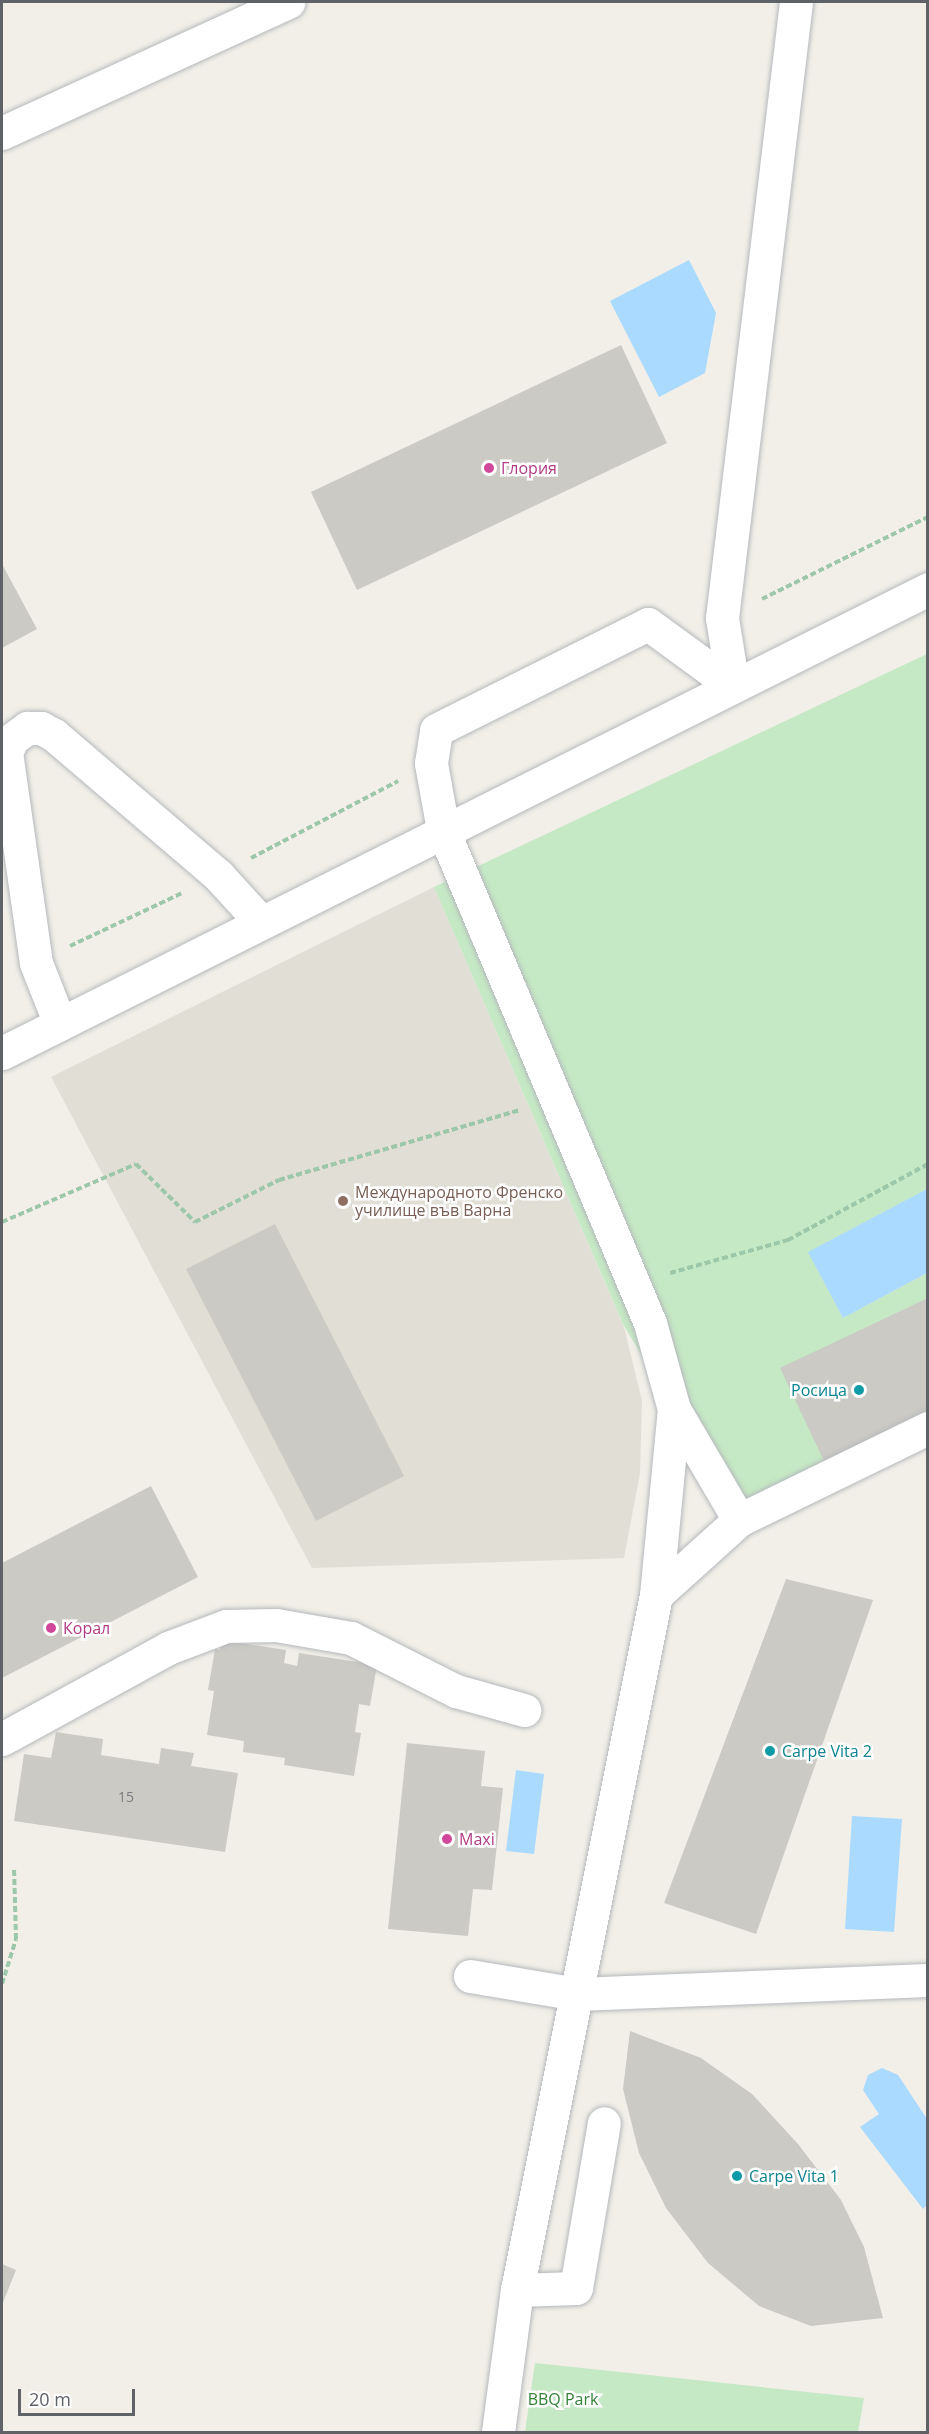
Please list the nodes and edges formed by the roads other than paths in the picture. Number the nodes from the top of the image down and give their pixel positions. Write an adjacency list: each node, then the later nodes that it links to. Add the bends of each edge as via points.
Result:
1 (288, 2): 3 (street)
2 (796, 2): 5 (street, via 722,618)
3 (2, 133)
4 (927, 589): 5 (street)
5 (733, 686): 6 (street); 6 (street, via 648,624 436,730 431,763)
6 (443, 830): 7 (street); 10 (street, via 650,1323)
7 (260, 921): 8 (street); 8 (street, via 218,875 54,735 41,728 19,732 6,753 14,811 36,963)
8 (60, 1024): 9 (street)
9 (2, 1053)
10 (674, 1409): 12 (street); 13 (street)
11 (927, 1428): 12 (street)
12 (739, 1521): 13 (street)
13 (656, 1595): 18 (street)
14 (524, 1710): 15 (street, via 456,1691 351,1638 276,1625 226,1626 168,1648)
15 (2, 1739)
16 (470, 1976): 18 (street)
17 (927, 1980): 18 (street)
18 (577, 1994): 20 (street)
19 (604, 2123): 20 (street, via 576,2288)
20 (517, 2290): 21 (street)
21 (498, 2433)

